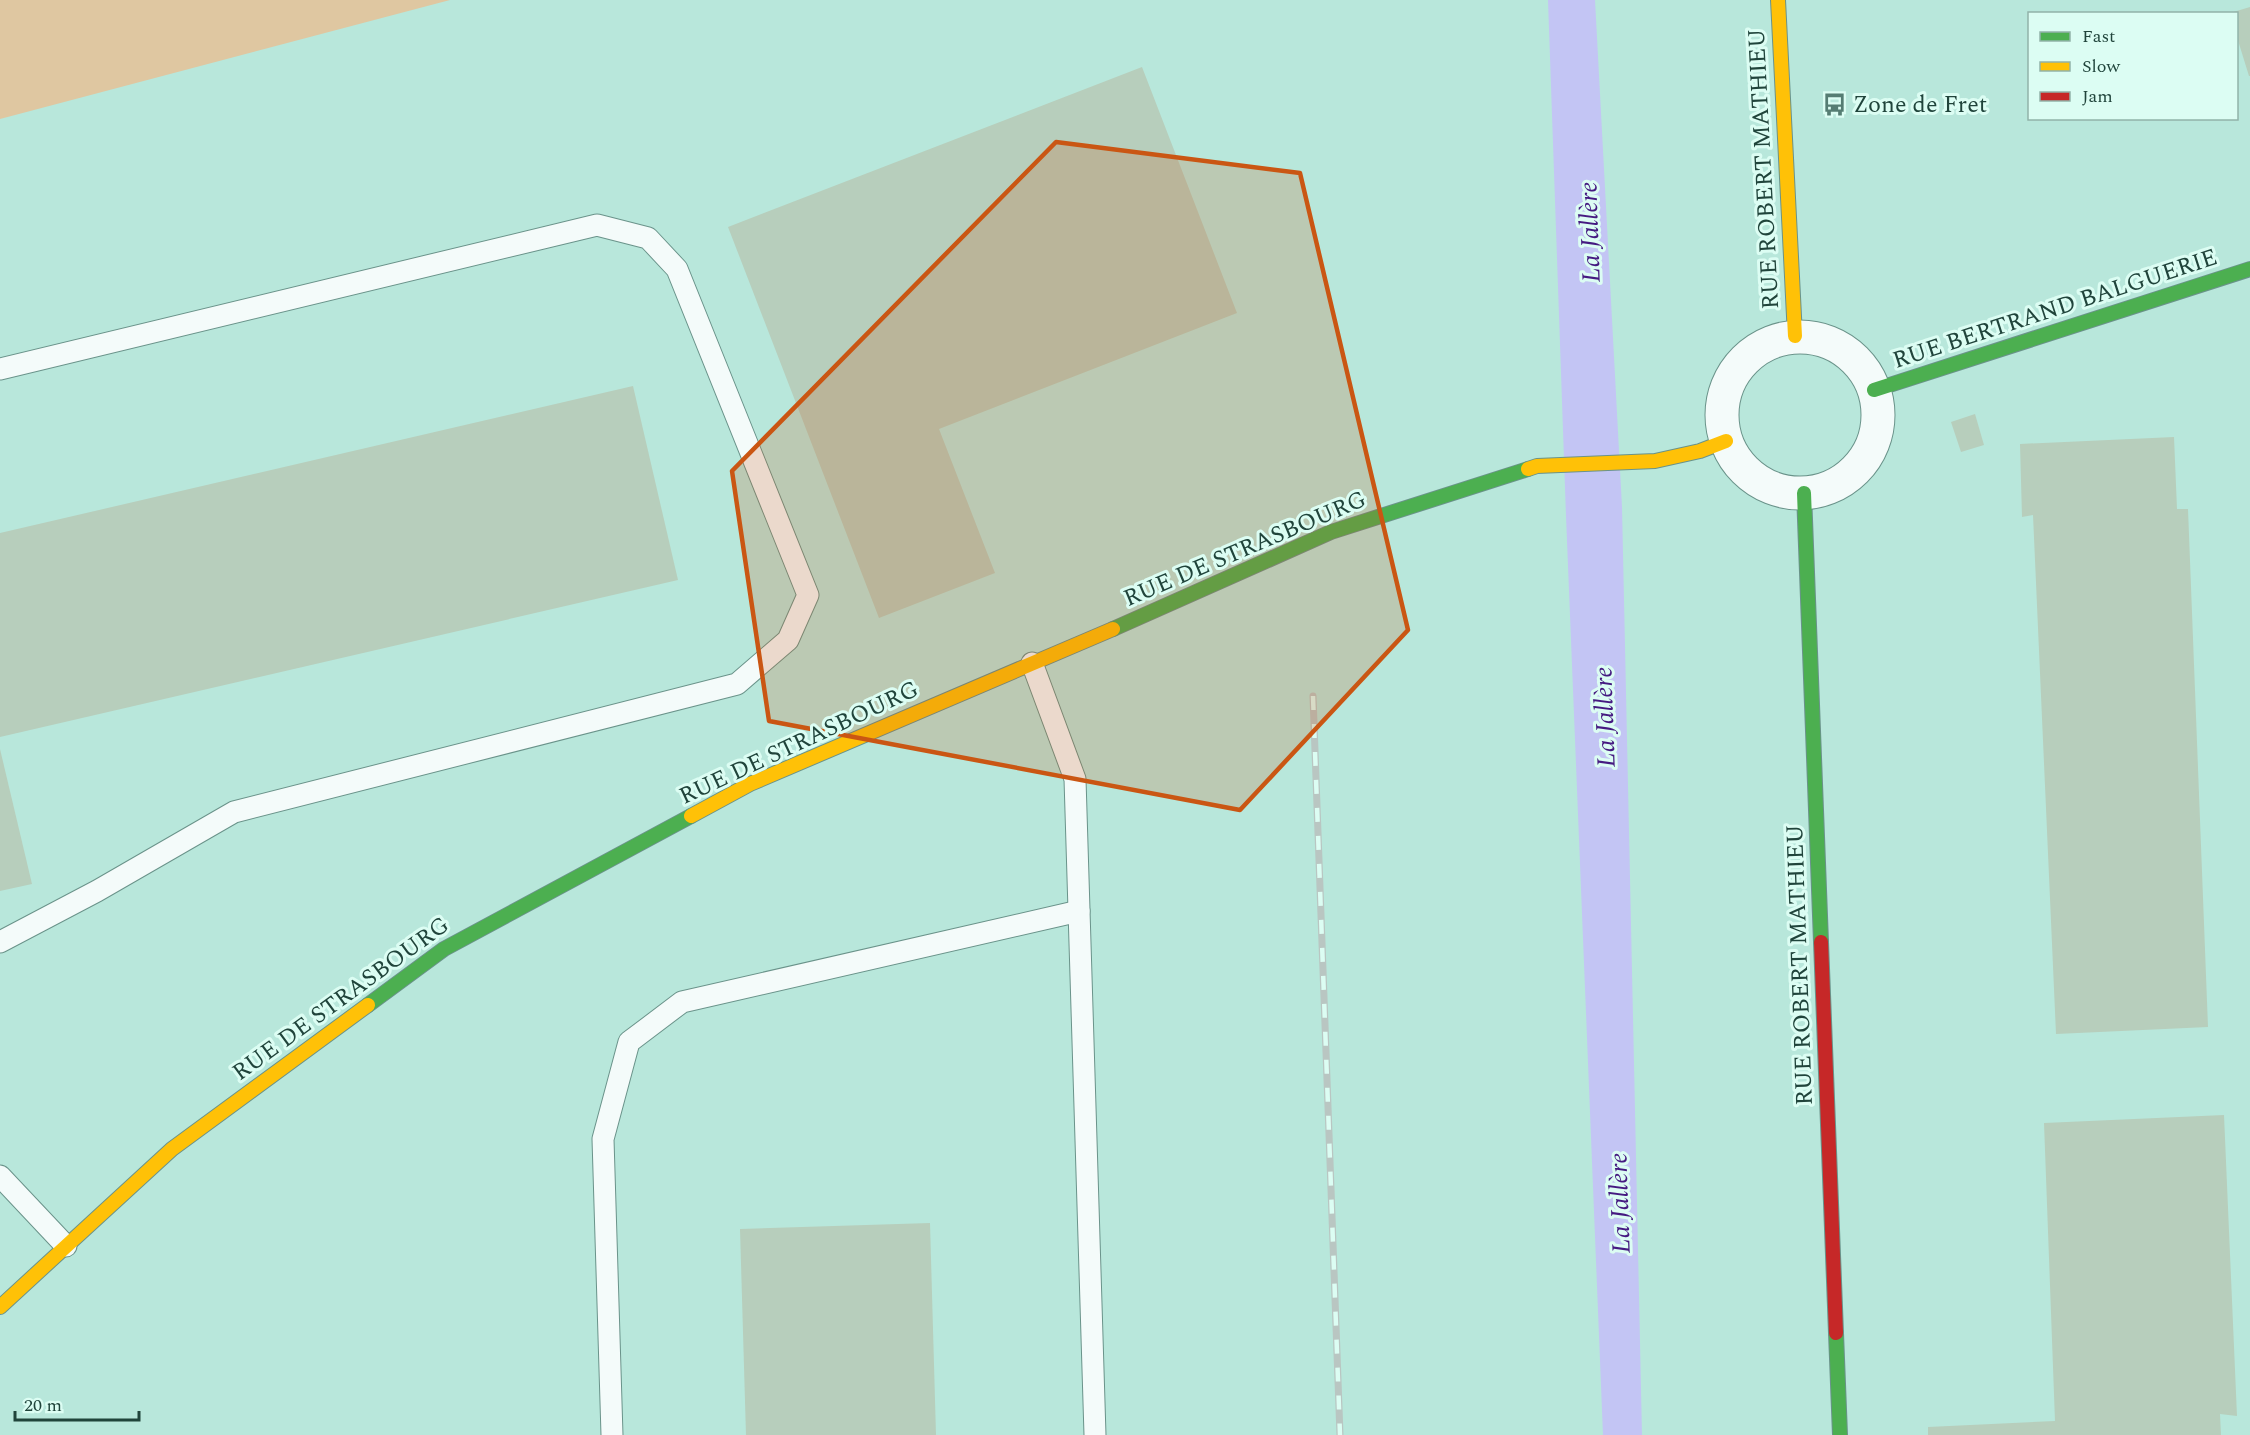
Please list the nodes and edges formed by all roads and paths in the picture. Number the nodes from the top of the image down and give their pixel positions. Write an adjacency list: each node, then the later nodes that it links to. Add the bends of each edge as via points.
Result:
1 (1778, 0): 3 (street, RUE ROBERT MATHIEU)
2 (2250, 269): 5 (street, RUE BERTRAND BALGUERIE)
3 (1795, 336): 5 (street, via 1821,339 1844,350 1863,368); 6 (street, via 1772,341 1751,354 1735,371 1725,393 1722,417)
4 (0, 369): 10 (lane, via 597,225 648,238 677,269 808,596 788,640 737,684 234,813)
5 (1874, 390): 7 (street, via 1878,414 1875,438 1865,460 1848,477 1827,489)
6 (1726, 441): 7 (street, via 1738,463 1756,480 1779,491); 8 (street, RUE DE STRASBOURG, via 1655,461 1537,466 1332,532)
7 (1804, 493): 16 (street, RUE ROBERT MATHIEU)
8 (1032, 663): 9 (lane, via 1075,779); 12 (street, RUE DE STRASBOURG, via 750,784 444,949 172,1149)
9 (1079, 911): 14 (lane, via 682,1002 629,1042 603,1139); 15 (lane)
10 (0, 942)
11 (0, 1176): 12 (lane)
12 (66, 1246): 13 (street, RUE DE STRASBOURG)
13 (0, 1307)
14 (612, 1435)
15 (1095, 1435)
16 (1840, 1435)

